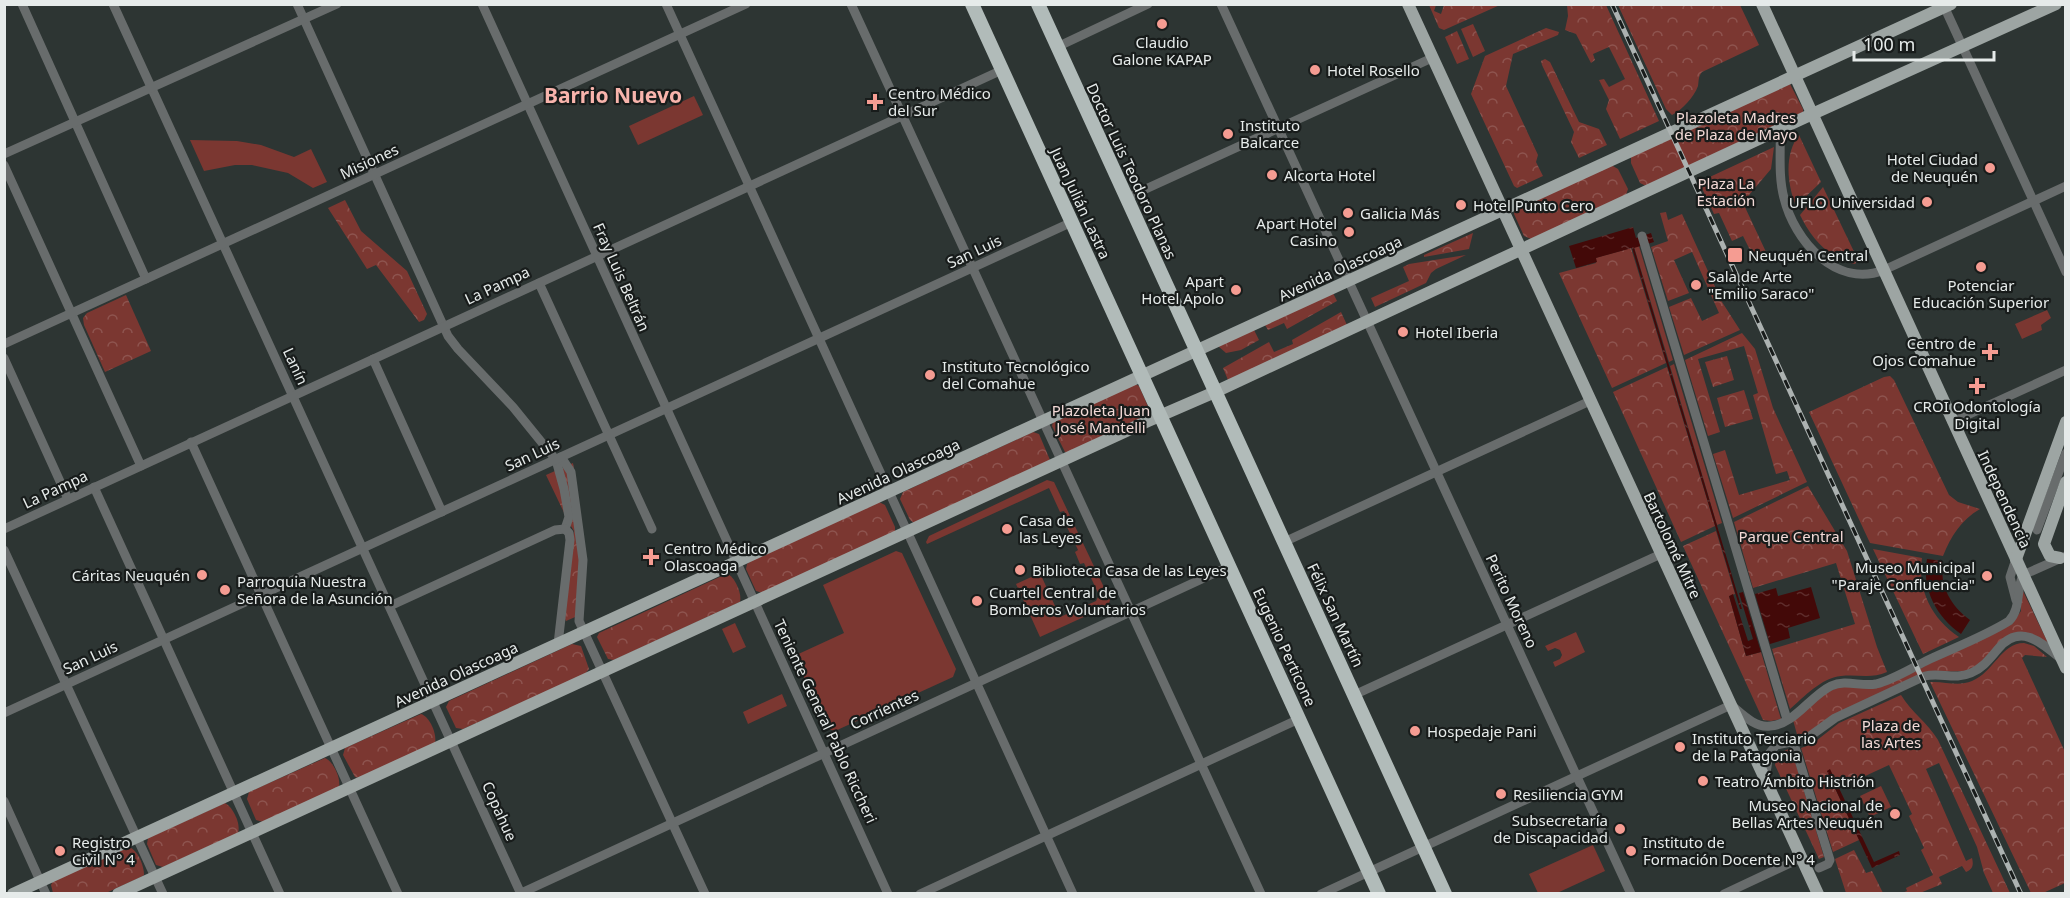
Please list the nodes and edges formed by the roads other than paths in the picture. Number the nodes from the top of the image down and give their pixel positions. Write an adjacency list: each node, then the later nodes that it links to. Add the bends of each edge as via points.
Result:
1 (22, 4): 28 (street)
2 (113, 4): 24 (street, Lanín)
3 (297, 4): 17 (street)
4 (337, 4): 17 (street)
5 (482, 4): 25 (street, Fray Luis Beltrán)
6 (666, 4): 18 (street)
7 (746, 4): 18 (street, Misiones)
8 (851, 4): 27 (street)
9 (972, 4): 22 (highway, Juan Julián Lastra)
10 (1038, 4): 19 (highway, Doctor Luis Teodoro Planas)
11 (1148, 4): 19 (street)
12 (1221, 4): 29 (street, Perito Moreno)
13 (1408, 4): 21 (main road, Bartolomé Mitre)
14 (1762, 4): 23 (main road, Independencia)
15 (2056, 4): 20 (main road)
16 (1946, 6): 20 (street); 23 (main road, Avenida Olascoaga)
17 (304, 19): 24 (street); 33 (street)
18 (680, 35): 25 (street, Misiones); 34 (street)
19 (1057, 47): 36 (highway, Doctor Luis Teodoro Planas)
20 (1962, 47): 26 (main road); 37 (street)
21 (1432, 58): 29 (street); 38 (main road, Bartolomé Mitre)
22 (1002, 70): 27 (street, La Pampa); 39 (highway, Juan Julián Lastra)
23 (1795, 75): 26 (main road, Independencia); 38 (main road, Avenida Olascoaga)
24 (151, 88): 28 (street); 41 (street, Lanín)
25 (527, 105): 33 (street, Misiones); 43 (street, Fray Luis Beltrán)
26 (1813, 114): 30 (main road); 45 (main road, Independencia)
27 (903, 116): 34 (street, La Pampa); 44 (street)
28 (75, 123): 31 (street); 47 (street)
29 (1278, 128): 36 (street); 48 (street, Perito Moreno)
30 (1780, 129): 42 (main road); 45 (street, via 1783,196 1801,236 1814,252 1837,268 1863,274)
31 (4, 154)
32 (4, 165): 50 (street)
33 (375, 175): 41 (street, Misiones); 52 (street)
34 (749, 186): 43 (street, La Pampa); 53 (street)
35 (2066, 186): 37 (street)
36 (1126, 198): 55 (highway, Doctor Luis Teodoro Planas)
37 (2033, 201): 45 (street); 46 (street)
38 (1502, 209): 42 (main road, Bartolomé Mitre); 48 (main road, Avenida Olascoaga)
39 (1072, 222): 44 (street, San Luis); 59 (highway, Juan Julián Lastra)
40 (1642, 236): 111 (street)
41 (223, 244): 47 (street, Misiones); 61 (street, Lanín)
42 (1521, 250): 51 (main road); 62 (main road, Bartolomé Mitre)
43 (596, 256): 49 (street, La Pampa); 63 (street, Fray Luis Beltrán)
44 (972, 268): 53 (street, San Luis); 65 (street)
45 (1884, 270): 66 (main road, Independencia)
46 (2066, 272)
47 (146, 279): 50 (street, Misiones)
48 (1348, 281): 51 (street, Perito Moreno); 55 (main road, Avenida Olascoaga)
49 (539, 283): 52 (street, La Pampa); 68 (street)
50 (72, 313): 54 (street, Misiones); 73 (street)
51 (1366, 321): 60 (main road); 74 (street, Perito Moreno)
52 (443, 327): 57 (street, La Pampa); 71 (street)
53 (818, 339): 63 (street, San Luis); 77 (street)
54 (4, 344)
55 (1196, 351): 59 (main road, Avenida Olascoaga); 60 (highway, Félix San Martín)
56 (4, 358): 78 (street)
57 (373, 359): 61 (street, La Pampa); 79 (street)
58 (2066, 370): 66 (street)
59 (1142, 376): 64 (highway, Juan Julián Lastra); 65 (main road, Avenida Olascoaga)
60 (1215, 392): 64 (main road); 85 (highway, Félix San Martín)
61 (293, 395): 69 (street, La Pampa); 86 (street, Lanín)
62 (1590, 401): 74 (street); 88 (main road, Bartolomé Mitre)
63 (666, 409): 68 (street, San Luis); 91 (street, Fray Luis Beltrán)
64 (1161, 415): 72 (main road); 92 (highway, Eugenio Perticone)
65 (1042, 422): 72 (street); 77 (main road, Avenida Olascoaga)
66 (1952, 422): 90 (main road, Independencia)
67 (2066, 422): 84 (main road)
68 (609, 435): 71 (street, San Luis); 82 (street)
69 (191, 442): 73 (street, La Pampa); 94 (street)
70 (2066, 453): 84 (street)
71 (558, 458): 79 (street, San Luis); 81 (street, via 569,517); 100 (street, via 571,472 583,560 579,618)
72 (1060, 461): 83 (main road); 98 (street)
73 (141, 466): 76 (street, La Pampa)
74 (1436, 472): 85 (street); 99 (street, Perito Moreno)
75 (2066, 482): 84 (main road)
76 (94, 487): 78 (street, La Pampa); 101 (street)
77 (888, 492): 83 (street); 91 (main road, Avenida Olascoaga)
78 (68, 499): 80 (street, La Pampa)
79 (442, 512): 86 (street, San Luis)
80 (4, 528)
81 (565, 529): 97 (street, via 555,530); 102 (street, via 570,540)
82 (652, 529)
83 (907, 532): 95 (main road); 105 (street)
84 (2036, 532): 89 (main road, via 2052,558); 90 (main road)
85 (1284, 542): 107 (highway, Félix San Martín)
86 (363, 548): 94 (street, San Luis); 97 (street, Lanín)
87 (4, 550): 106 (street)
88 (1661, 554): 99 (street); 109 (main road, Bartolomé Mitre)
89 (2063, 557): 93 (street)
90 (2016, 559): 93 (main road, Independencia); 96 (street, via 2010,577)
91 (735, 562): 95 (street, Teniente General Pablo Riccheri); 100 (main road, Avenida Olascoaga)
92 (1230, 566): 98 (street, Corrientes); 112 (highway, Eugenio Perticone)
93 (2023, 575): 96 (street); 103 (main road, Independencia)
94 (261, 595): 101 (street, San Luis); 115 (street)
95 (754, 602): 104 (main road); 116 (street, Teniente General Pablo Riccheri)
96 (2016, 602): 109 (street, via 2014,615 2002,625 1881,682 1830,687 1779,724 1761,726)
97 (390, 606): 108 (street, Lanín)
98 (1130, 612): 105 (street, Corrientes); 117 (street)
99 (1507, 625): 107 (street); 118 (street, Perito Moreno)
100 (584, 632): 102 (main road, Avenida Olascoaga); 104 (street)
101 (164, 639): 106 (street, San Luis); 121 (street)
102 (558, 644): 108 (main road, Avenida Olascoaga)
103 (2064, 664): 119 (street, via 2034,638 2012,638 1971,673 1925,676 1835,718 1806,739 1776,745 1769,754)
104 (602, 672): 113 (main road); 123 (street)
105 (976, 683): 116 (street, Corrientes); 125 (street)
106 (66, 684): 110 (street, San Luis); 126 (street)
107 (1354, 695): 127 (highway, Félix San Martín)
108 (433, 701): 113 (street, Lanín); 115 (main road, Avenida Olascoaga)
109 (1731, 705): 118 (street); 119 (main road, Bartolomé Mitre)
110 (4, 713)
111 (1786, 716)
112 (1299, 719): 117 (street); 130 (highway, Eugenio Perticone)
113 (451, 740): 120 (main road); 133 (street, Copahue)
114 (1794, 744): 129 (street, via 1830,858 1829,863)
115 (332, 747): 120 (street); 121 (main road, Avenida Olascoaga)
116 (824, 753): 123 (street, Corrientes); 141 (street, Teniente General Pablo Riccheri)
117 (1201, 764): 125 (street); 144 (street)
118 (1577, 776): 127 (street); 148 (street, Perito Moreno)
119 (1764, 778): 128 (main road, Bartolomé Mitre)
120 (350, 787): 124 (main road); 139 (street)
121 (234, 792): 124 (street); 126 (main road, Avenida Olascoaga)
122 (4, 801): 132 (street)
123 (672, 823): 133 (street, Corrientes); 140 (street)
124 (252, 832): 131 (main road); 138 (street)
125 (1046, 835): 142 (street); 143 (street)
126 (137, 837): 131 (street); 132 (main road, Avenida Olascoaga)
127 (1424, 847): 130 (street); 147 (highway, Félix San Martín)
128 (1801, 858): 149 (street); 150 (main road, Bartolomé Mitre)
129 (1819, 868)
130 (1369, 872): 145 (street); 146 (highway, Eugenio Perticone)
131 (155, 877): 136 (main road); 137 (street)
132 (40, 881): 134 (main road, Avenida Olascoaga); 135 (street)
133 (520, 893)
134 (14, 894)
135 (46, 894)
136 (118, 894)
137 (163, 894)
138 (280, 894)
139 (398, 894)
140 (705, 894)
141 (888, 894)
142 (920, 894)
143 (1073, 894)
144 (1261, 894)
145 (1321, 894)
146 (1379, 894)
147 (1445, 894)
148 (1631, 894)
149 (1724, 894)
150 (1818, 894)

